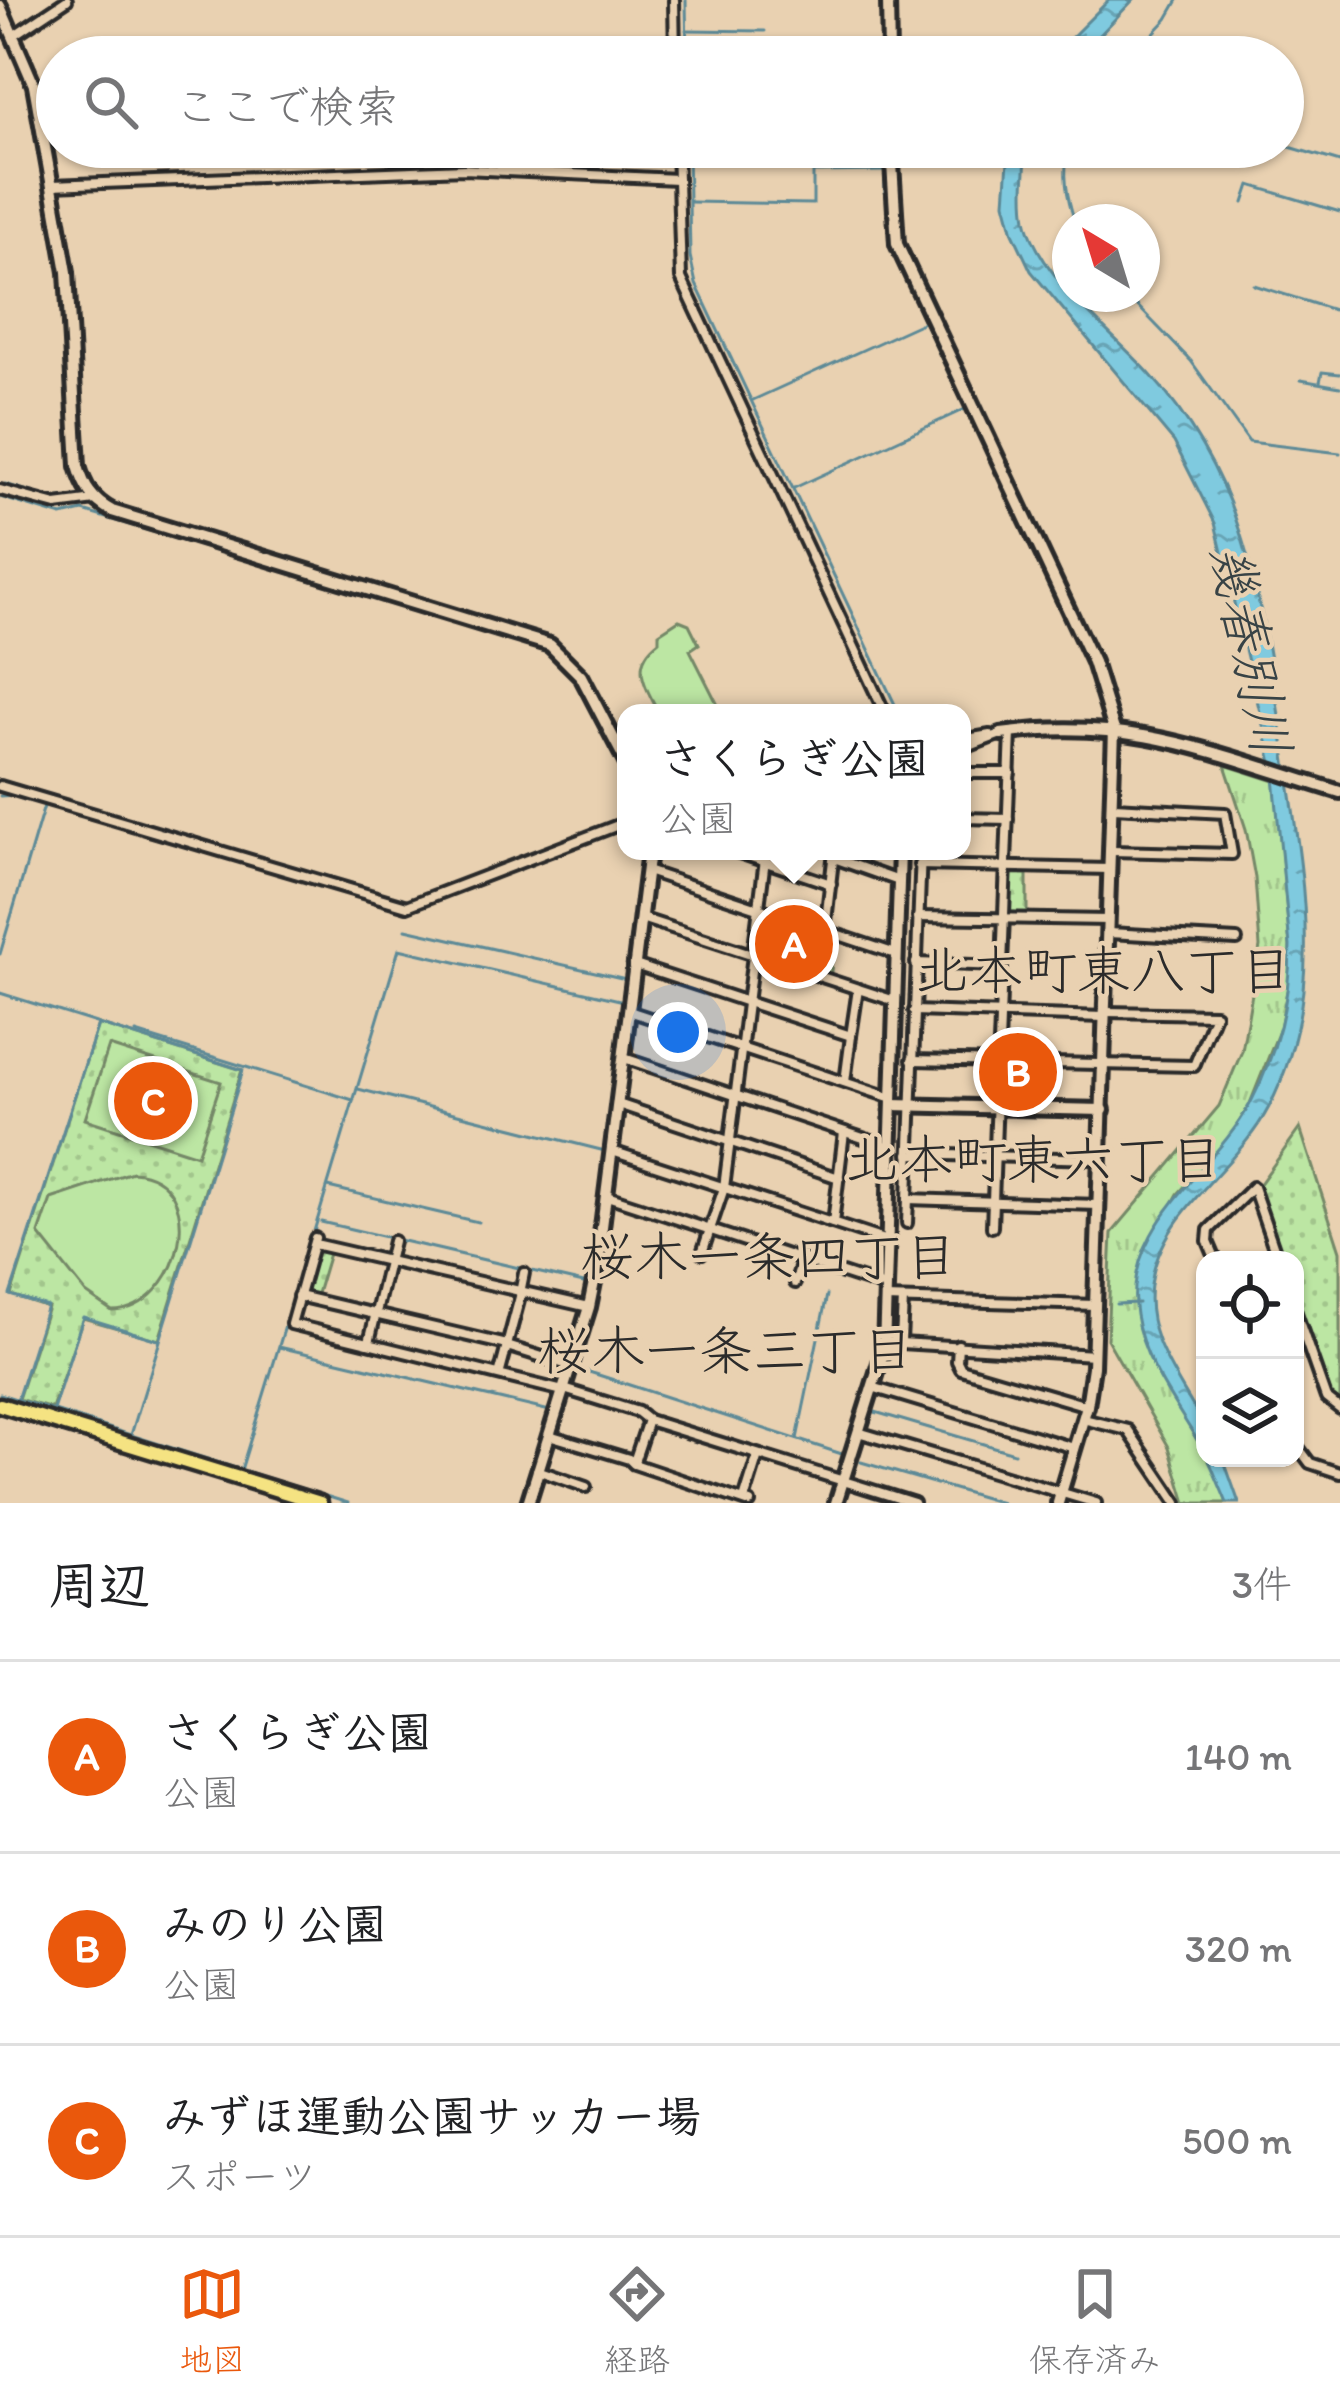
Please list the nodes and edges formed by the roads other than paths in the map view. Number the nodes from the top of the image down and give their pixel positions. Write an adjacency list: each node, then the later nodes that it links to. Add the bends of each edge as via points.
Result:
1 (67, 0): 5 (street)
2 (674, 0): 6 (street)
3 (888, 0): 7 (street)
4 (0, 6): 5 (street)
5 (13, 36): 8 (street)
6 (675, 36)
7 (889, 36)
8 (36, 96)
9 (49, 168): 13 (street)
10 (677, 168): 12 (street)
11 (892, 168): 17 (street, via 897,244 1093,662)
12 (677, 179): 13 (street, via 464,169); 16 (street, via 681,278)
13 (52, 185): 15 (street, via 67,272 78,466)
14 (0, 490): 15 (street, via 56,506)
15 (95, 500): 20 (street, via 550,645 581,676)
16 (881, 704)
17 (1114, 730): 18 (street); 24 (street, via 1163,737); 25 (street)
18 (1005, 733): 19 (street); 22 (street)
19 (971, 742)
20 (617, 746)
21 (971, 773): 22 (street)
22 (1010, 773): 27 (street)
23 (0, 787): 28 (street, via 406,906)
24 (1340, 792)
25 (1114, 807): 29 (street); 29 (street, via 1226,813 1232,854)
26 (971, 818): 27 (street)
27 (1009, 819): 38 (street)
28 (617, 825)
29 (1112, 851): 39 (street)
30 (648, 860): 40 (street)
31 (764, 860): 43 (street)
32 (774, 860): 42 (street)
33 (833, 860): 42 (street)
34 (846, 860): 41 (street)
35 (900, 860): 41 (street)
36 (920, 860): 37 (street)
37 (920, 866): 38 (street); 44 (street)
38 (1006, 867): 39 (street); 46 (street)
39 (1112, 868): 47 (street)
40 (647, 872): 43 (street); 45 (street)
41 (899, 881): 51 (street)
42 (830, 884): 48 (street)
43 (758, 908): 48 (street); 50 (street)
44 (917, 917): 46 (street); 52 (street)
45 (641, 918): 50 (street); 53 (street)
46 (1004, 919): 47 (street); 54 (street)
47 (1109, 926): 49 (street); 61 (street)
48 (825, 930): 51 (street)
49 (1237, 940)
50 (753, 954): 55 (street); 56 (street)
51 (896, 954): 57 (street)
52 (916, 963): 54 (street); 59 (street)
53 (635, 965): 56 (street); 58 (street)
54 (1002, 966): 60 (street)
55 (858, 989): 57 (street); 62 (street)
56 (748, 1001): 62 (street); 63 (street)
57 (895, 1001): 70 (street)
58 (629, 1011): 63 (street); 64 (street)
59 (914, 1011): 60 (street); 65 (street)
60 (1000, 1014): 61 (street); 66 (street)
61 (1106, 1014): 67 (street); 67 (street, via 1215,1015 1194,1066)
62 (851, 1036): 68 (street)
63 (742, 1048): 68 (street); 69 (street)
64 (624, 1058): 69 (street); 71 (street)
65 (912, 1060): 66 (street); 72 (street)
66 (998, 1060): 67 (street); 73 (street)
67 (1104, 1063): 74 (street)
68 (845, 1082): 70 (street)
69 (735, 1094): 75 (street); 76 (street)
70 (892, 1102): 72 (street); 77 (street)
71 (618, 1104): 76 (street); 78 (street)
72 (910, 1106): 73 (street); 79 (street)
73 (996, 1109): 74 (street); 80 (street)
74 (1103, 1110): 81 (street)
75 (844, 1132): 77 (street); 82 (street)
76 (730, 1142): 82 (street); 83 (street)
77 (890, 1147): 92 (street)
78 (612, 1151): 83 (street); 84 (street)
79 (909, 1154): 80 (street); 85 (street)
80 (995, 1156): 81 (street); 86 (street)
81 (1101, 1160): 87 (street)
82 (839, 1178): 88 (street)
83 (724, 1188): 88 (street); 91 (street)
84 (607, 1196): 91 (street); 106 (street)
85 (908, 1199): 86 (street); 89 (street)
86 (993, 1202): 87 (street); 90 (street)
87 (1099, 1205): 105 (street)
88 (833, 1223): 92 (street)
89 (907, 1223)
90 (992, 1227)
91 (710, 1232): 96 (street); 98 (street)
92 (887, 1240): 102 (street)
93 (393, 1241): 97 (street)
94 (1212, 1251): 95 (street, via 1209,1230 1253,1187)
95 (1275, 1251)
96 (702, 1253)
97 (388, 1261): 101 (street); 103 (street, via 315,1241); 107 (street)
98 (802, 1262): 100 (street); 102 (street)
99 (524, 1273): 101 (street)
100 (795, 1283)
101 (520, 1293): 106 (street); 113 (street)
102 (885, 1293): 104 (street); 111 (street)
103 (298, 1296): 107 (street); 110 (street, via 291,1324)
104 (904, 1300): 105 (street); 109 (street)
105 (1096, 1305): 114 (street)
106 (589, 1307): 115 (street)
107 (376, 1314): 110 (street); 113 (street)
108 (1304, 1336): 120 (street, via 1326,1398)
109 (902, 1341): 111 (street); 112 (street)
110 (369, 1342): 116 (street)
111 (884, 1342): 117 (street)
112 (958, 1345): 114 (street); 121 (street, via 961,1370)
113 (507, 1346): 115 (street); 116 (street)
114 (1094, 1355): 121 (street)
115 (571, 1366): 118 (street)
116 (500, 1372): 118 (street)
117 (872, 1387): 123 (street); 125 (street)
118 (563, 1389): 122 (street); 124 (street)
119 (0, 1405): 135 (main road)
120 (1340, 1409)
121 (1085, 1413): 125 (street); 140 (street, via 1128,1430)
122 (648, 1420): 126 (street); 128 (street)
123 (858, 1432): 131 (street); 133 (street)
124 (549, 1436): 128 (street); 129 (street)
125 (1075, 1448): 133 (street)
126 (758, 1455): 131 (street); 134 (street)
127 (1304, 1455): 130 (street)
128 (634, 1464): 134 (street)
129 (537, 1471): 132 (street); 136 (street)
130 (1340, 1473)
131 (843, 1481): 137 (street); 138 (street)
132 (586, 1487)
133 (1059, 1499): 139 (street)
134 (747, 1502)
135 (320, 1503)
136 (529, 1503)
137 (836, 1503)
138 (914, 1503)
139 (1096, 1503)
140 (1177, 1503)

